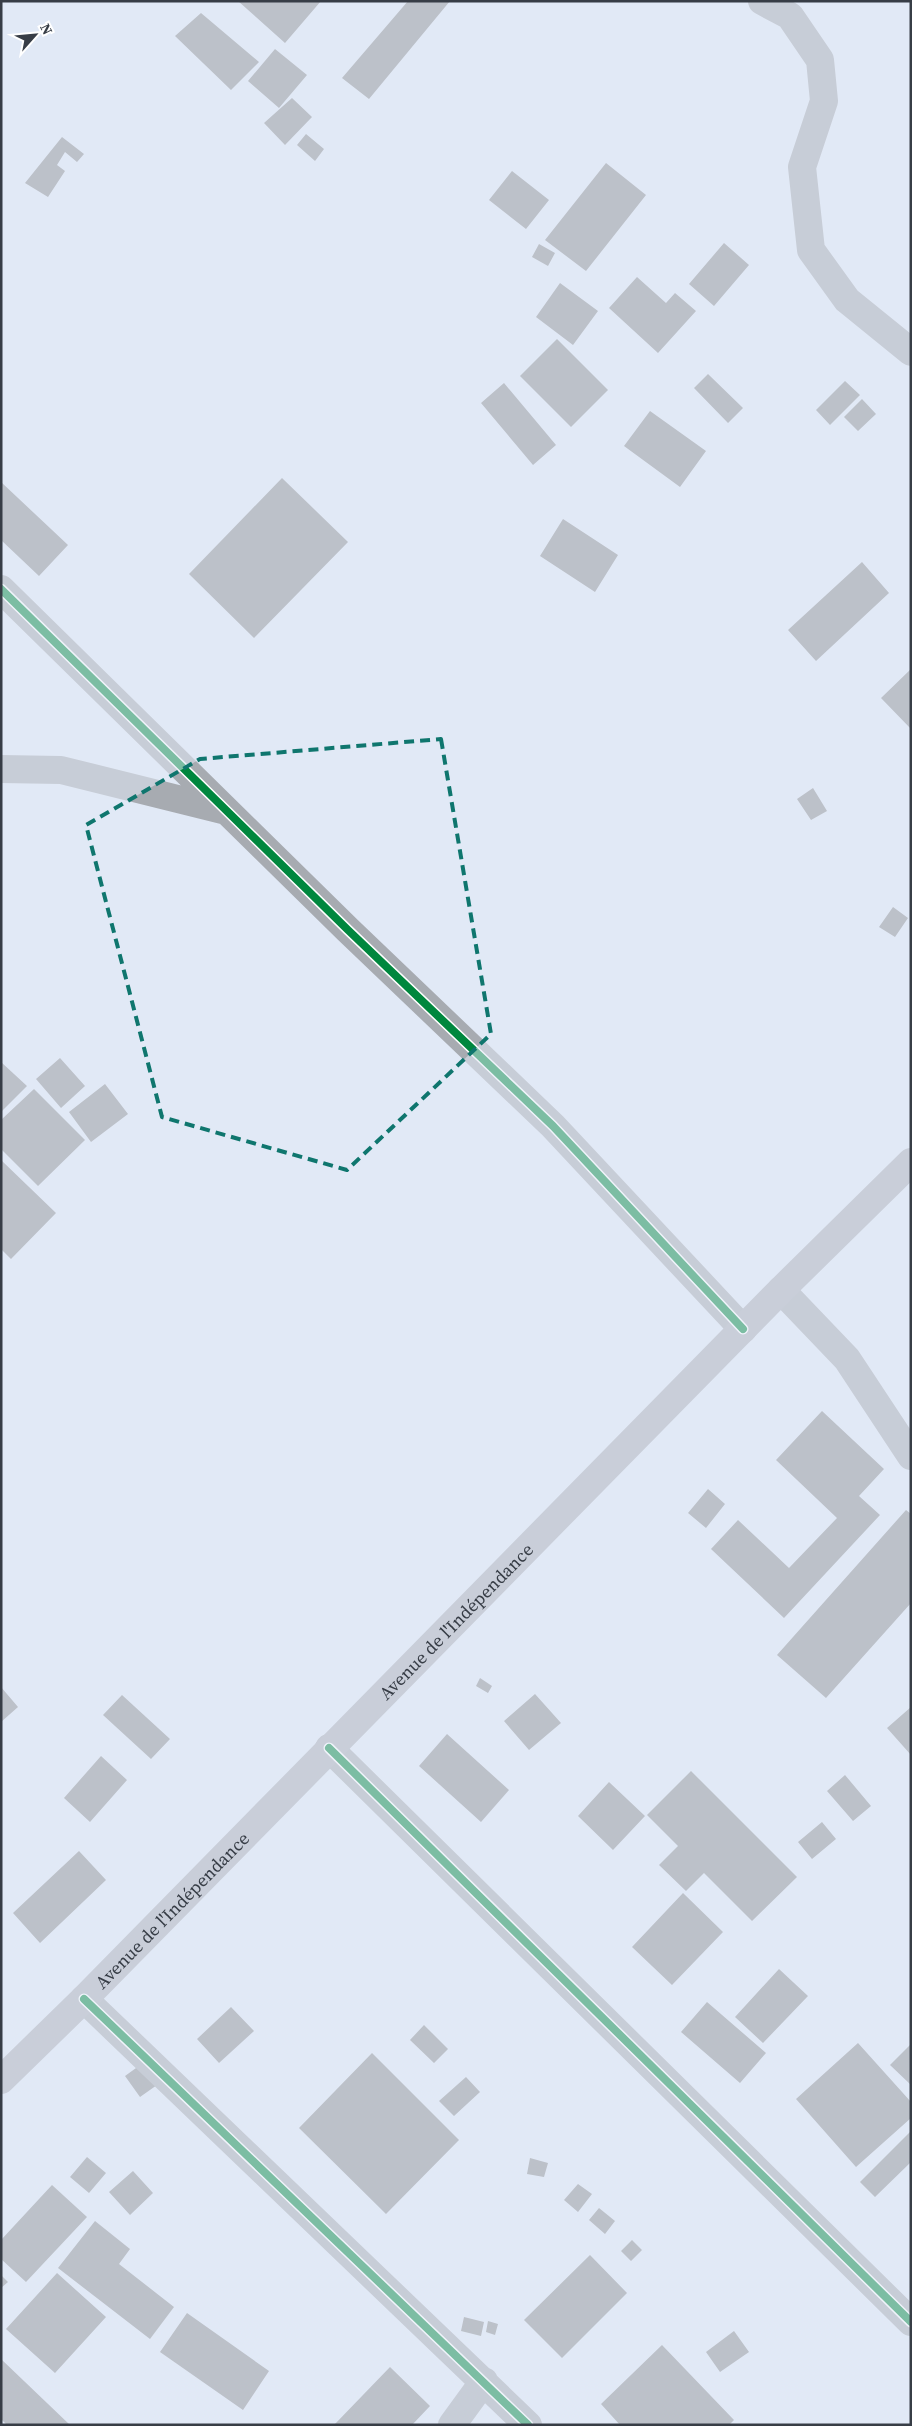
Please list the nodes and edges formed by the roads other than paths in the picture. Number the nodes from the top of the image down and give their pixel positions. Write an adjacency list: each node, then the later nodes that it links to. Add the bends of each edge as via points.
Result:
1 (762, 1): 2 (street, via 790,16 820,60 824,101 802,167 811,250 847,300)
2 (911, 352)
3 (1, 589): 5 (street)
4 (1, 769): 5 (street, via 61,770)
5 (228, 811): 8 (street, via 553,1126)
6 (911, 1162): 7 (main road, Avenue de l'Indépendance)
7 (781, 1290): 8 (main road, Avenue de l'Indépendance); 9 (street, via 846,1359)
8 (743, 1328): 10 (main road, Avenue de l'Indépendance)
9 (911, 1456)
10 (330, 1748): 11 (main road, Avenue de l'Indépendance); 13 (street)
11 (84, 1999): 12 (main road, Avenue de l'Indépendance); 14 (street)
12 (1, 2080)
13 (911, 2322)
14 (484, 2381): 15 (street); 16 (street)
15 (452, 2425)
16 (528, 2425)

